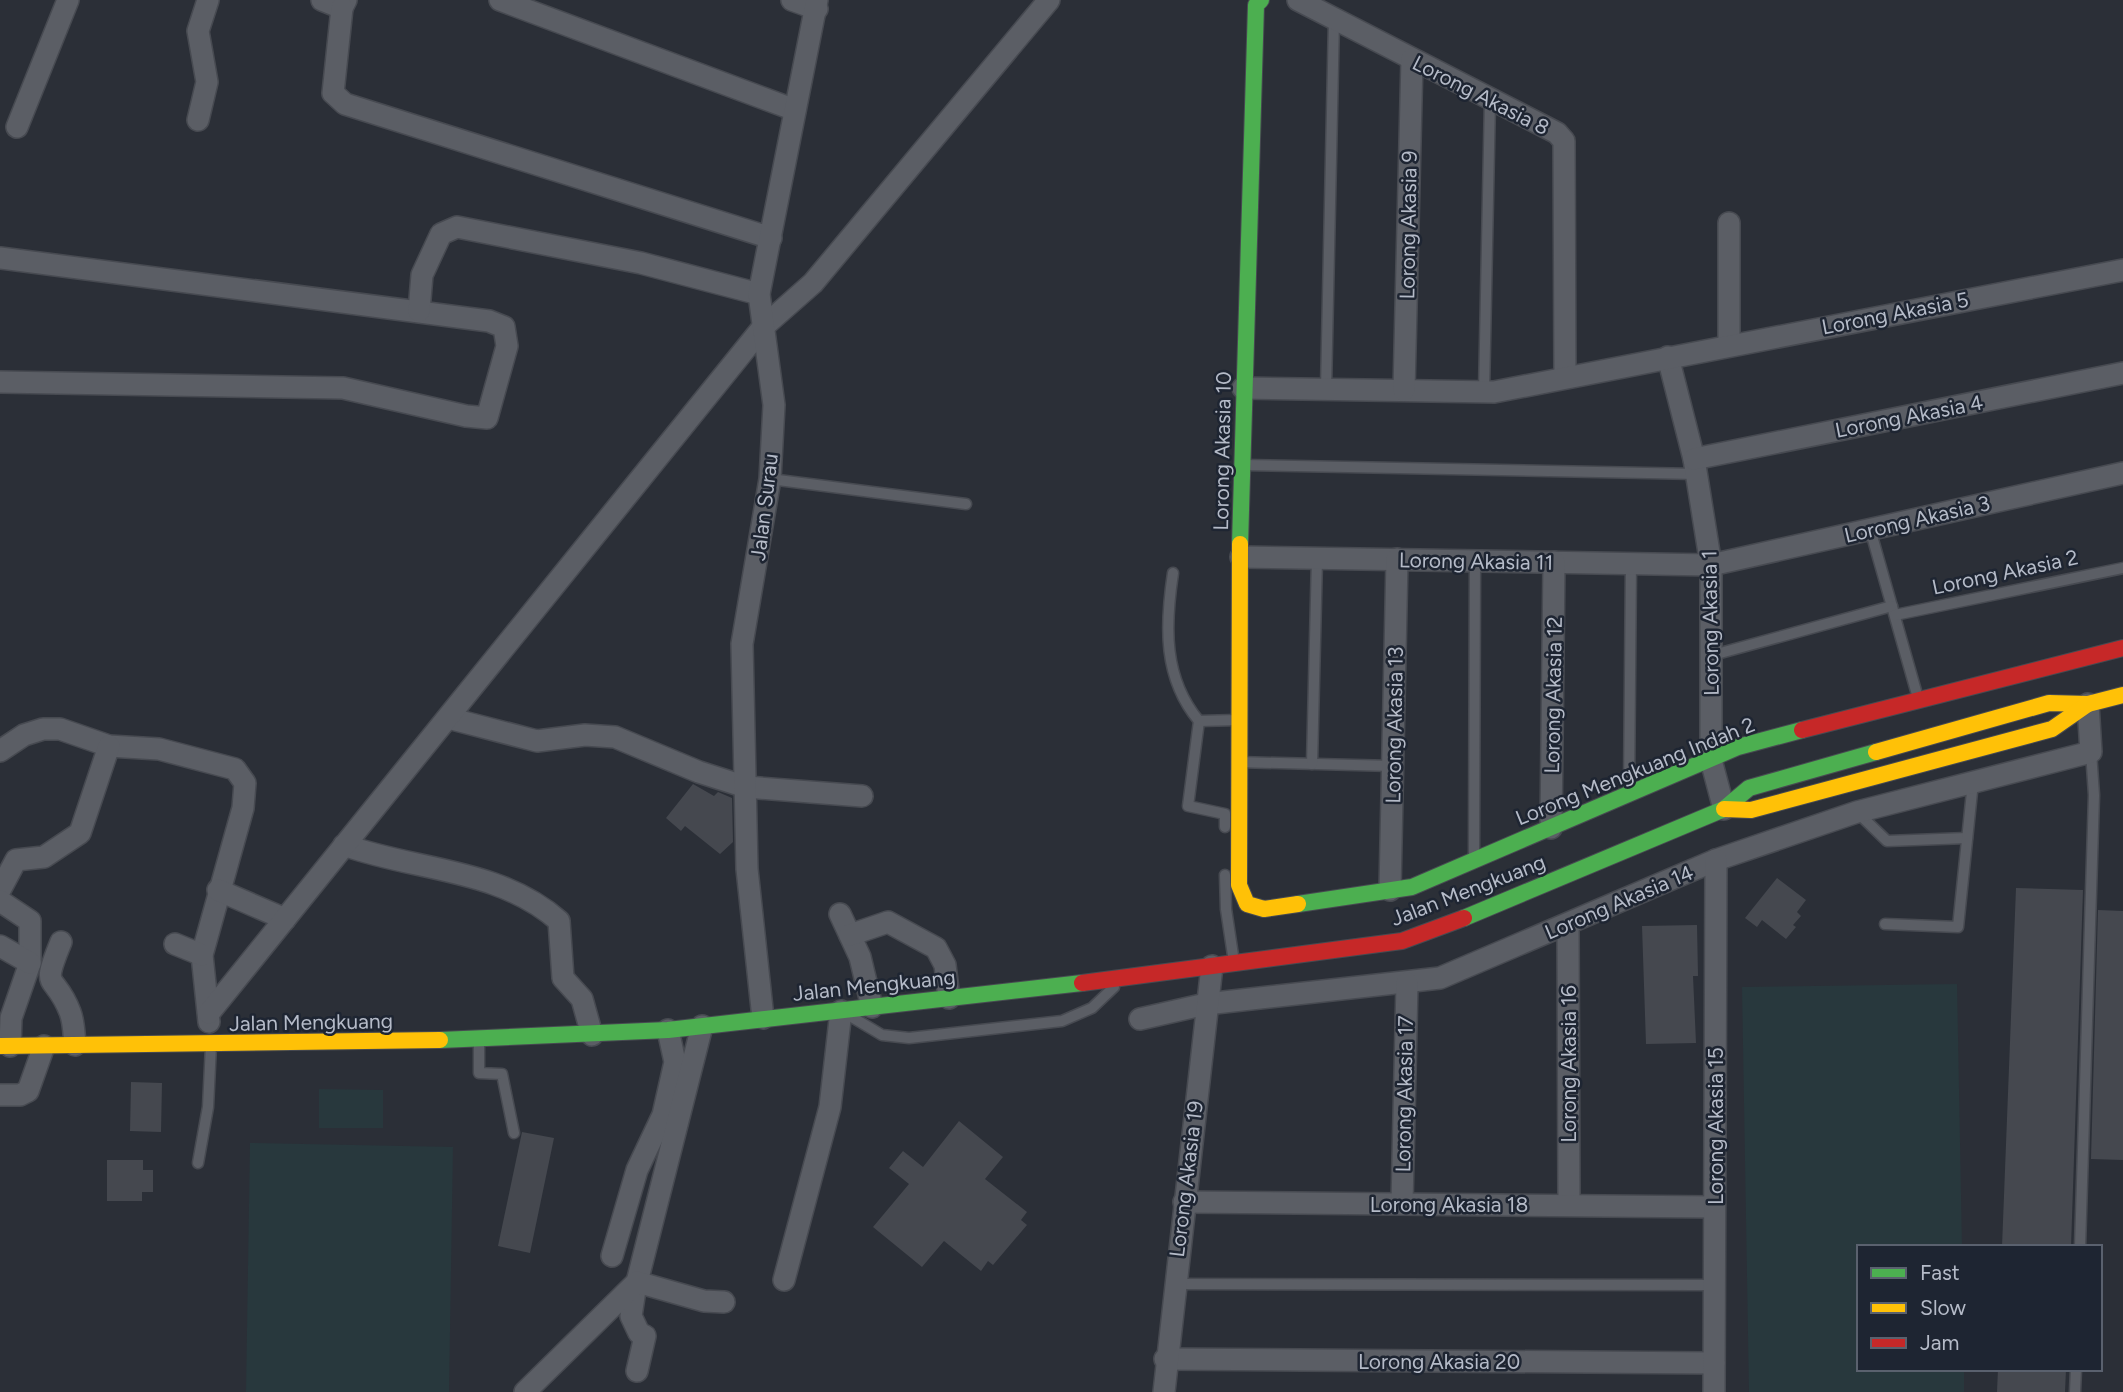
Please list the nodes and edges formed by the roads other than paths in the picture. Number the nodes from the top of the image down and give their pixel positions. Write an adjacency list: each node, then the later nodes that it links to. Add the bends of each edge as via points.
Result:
1 (68, 0): 15 (street)
2 (208, 0): 14 (street, via 198,31 207,82)
3 (500, 0): 13 (street)
4 (792, 0): 9 (street)
5 (1049, 0): 22 (street, via 813,283)
6 (1261, 0): 28 (main road, Lorong Akasia 10, via 1256,5)
7 (1298, 0): 10 (street, Lorong Akasia 8)
8 (337, 3): 17 (street, via 333,93 345,104)
9 (817, 4): 13 (street, Jalan Surau)
10 (1334, 19): 11 (street, Lorong Akasia 8); 29 (lane)
11 (1412, 59): 12 (street, Lorong Akasia 8); 30 (street, Lorong Akasia 9)
12 (1490, 99): 26 (street, Lorong Akasia 8, via 1564,141); 31 (lane)
13 (795, 110): 17 (street, Jalan Surau)
14 (198, 120)
15 (17, 127)
16 (1729, 223): 23 (street)
17 (772, 238): 20 (street, Jalan Surau)
18 (0, 258): 21 (street)
19 (2123, 270): 23 (street, Lorong Akasia 5)
20 (759, 294): 21 (street, via 641,263 457,227 441,234 422,275); 22 (street, Jalan Surau)
21 (419, 311): 27 (street, via 504,327 507,346 487,418 343,388)
22 (763, 327): 35 (street, Jalan Surau, via 774,405); 53 (street)
23 (1729, 344): 24 (street, Lorong Akasia 5)
24 (1668, 357): 26 (street, Lorong Akasia 5); 33 (street, Lorong Akasia 1)
25 (2123, 373): 33 (street, Lorong Akasia 4)
26 (1565, 377): 31 (street, Lorong Akasia 5)
27 (0, 382)
28 (1243, 388): 29 (street, Lorong Akasia 5); 32 (main road, Lorong Akasia 10)
29 (1326, 389): 30 (street, Lorong Akasia 5)
30 (1404, 390): 31 (street, Lorong Akasia 5)
31 (1484, 392)
32 (1241, 465): 33 (lane); 38 (main road, Lorong Akasia 10)
33 (1695, 466): 44 (street, Lorong Akasia 1)
34 (2123, 473): 37 (street, Lorong Akasia 3)
35 (770, 478): 36 (lane); 65 (street, Jalan Surau, via 742,644)
36 (966, 504)
37 (1870, 529): 44 (street, Lorong Akasia 3); 47 (lane)
38 (1241, 557): 39 (street, Lorong Akasia 11); 54 (main road, Lorong Akasia 10)
39 (1317, 558): 40 (street, Lorong Akasia 11); 62 (lane)
40 (1397, 559): 41 (street, Lorong Akasia 11); 63 (street, Lorong Akasia 13)
41 (1475, 561): 42 (street, Lorong Akasia 11); 76 (lane)
42 (1554, 562): 43 (street, Lorong Akasia 11); 71 (street, Lorong Akasia 12)
43 (1632, 563): 44 (street, Lorong Akasia 11); 67 (lane)
44 (1711, 565): 49 (street, Lorong Akasia 1)
45 (2123, 568): 47 (lane, Lorong Akasia 2)
46 (1173, 573): 55 (lane, via 1167,612 1174,681)
47 (1894, 610): 49 (lane, Lorong Akasia 2); 51 (lane)
48 (2123, 648): 51 (main road, Lorong Mengkuang Indah 2)
49 (1713, 655): 60 (street, Lorong Akasia 1)
50 (2123, 695): 52 (main road, Jalan Mengkuang)
51 (1918, 698): 60 (main road, Lorong Mengkuang Indah 2, via 1738,747)
52 (2088, 704): 58 (main road, Jalan Mengkuang, via 2052,729); 59 (street); 69 (main road, Jalan Mengkuang, via 2049,703 1749,788)
53 (447, 718): 65 (street, via 537,741 584,735 615,737); 74 (street)
54 (1237, 720): 55 (lane); 61 (main road, Lorong Akasia 10)
55 (1199, 721): 73 (lane, via 1188,806 1224,814)
56 (109, 746): 57 (street, via 60,729 43,729); 78 (street, via 80,833 44,858 16,860); 79 (street, via 159,749 234,769 245,783 243,808)
57 (0, 751)
58 (1971, 751): 64 (street); 66 (main road, Jalan Mengkuang)
59 (2091, 752): 64 (street, Lorong Akasia 14); 121 (lane, via 2094,795)
60 (1711, 760): 67 (main road, Lorong Mengkuang Indah 2); 69 (street, Lorong Akasia 1)
61 (1237, 762): 62 (lane); 82 (main road, Lorong Akasia 10, via 1239,885)
62 (1312, 764): 63 (lane)
63 (1393, 766): 80 (street, Lorong Akasia 13)
64 (1973, 782): 70 (street, Lorong Akasia 14); 72 (lane)
65 (746, 787): 68 (street); 102 (street, Jalan Surau, via 747,869)
66 (1832, 788): 69 (main road, Jalan Mengkuang, via 1751,810); 70 (street)
67 (1629, 795): 71 (main road, Lorong Mengkuang Indah 2)
68 (862, 796)
69 (1724, 809): 92 (main road, Jalan Mengkuang, via 1402,941)
70 (1857, 812): 72 (lane, via 1887,841); 75 (street, Lorong Akasia 14)
71 (1551, 828): 76 (main road, Lorong Mengkuang Indah 2)
72 (1968, 838): 85 (lane, via 1958,927)
73 (1225, 841)
74 (344, 845): 84 (street); 104 (street, via 484,879 546,910 559,921 563,978 582,999)
75 (1716, 860): 86 (street, Lorong Akasia 14); 120 (street, Lorong Akasia 15)
76 (1474, 861): 80 (main road, Lorong Mengkuang Indah 2, via 1412,887)
77 (1225, 868): 92 (lane)
78 (0, 890)
79 (218, 890): 84 (street); 91 (street)
80 (1391, 890): 82 (main road, Lorong Mengkuang Indah 2, via 1264,909)
81 (0, 901): 93 (street, via 30,921)
82 (1247, 904)
83 (840, 914): 87 (street)
84 (285, 919): 101 (street)
85 (1885, 924)
86 (1568, 925): 96 (street, Lorong Akasia 14, via 1440,978); 118 (street, Lorong Akasia 16)
87 (850, 935): 97 (street, via 888,922 936,948); 99 (street)
88 (61, 942): 108 (street, via 49,970 50,983 71,1014)
89 (175, 944): 91 (street)
90 (0, 946): 93 (street)
91 (202, 955): 101 (street)
92 (1234, 962): 94 (main road, Jalan Mengkuang)
93 (30, 963): 110 (street)
94 (1212, 966): 95 (main road, Jalan Mengkuang); 98 (street, Lorong Akasia 19)
95 (1124, 978): 97 (main road, Jalan Mengkuang); 100 (lane, via 1092,1008 1062,1021 909,1038 882,1035)
96 (1406, 983): 98 (street, Lorong Akasia 14); 119 (street, Lorong Akasia 17)
97 (949, 998): 99 (main road, Jalan Mengkuang)
98 (1206, 1004): 103 (street, Lorong Akasia 14); 117 (street, Lorong Akasia 19)
99 (873, 1007): 100 (main road, Jalan Mengkuang)
100 (841, 1011): 102 (main road, Jalan Mengkuang); 123 (street, via 830,1107)
101 (209, 1013): 109 (street)
102 (763, 1018): 105 (main road, Jalan Mengkuang)
103 (1140, 1019)
104 (592, 1035): 106 (main road, Jalan Mengkuang); 107 (main road, Jalan Mengkuang)
105 (700, 1036): 106 (street); 116 (street)
106 (670, 1038): 115 (street, via 675,1062 663,1115)
107 (479, 1040): 109 (main road, Jalan Mengkuang); 113 (lane, via 479,1073 502,1074)
108 (75, 1045): 109 (main road, Jalan Mengkuang); 111 (main road, Jalan Mengkuang)
109 (211, 1045): 114 (lane, via 208,1108)
110 (5, 1046): 111 (main road, Jalan Mengkuang)
111 (44, 1046): 112 (street, via 28,1091)
112 (0, 1095)
113 (514, 1133)
114 (198, 1163)
115 (637, 1170): 116 (street); 122 (street)
116 (661, 1176): 124 (street)
117 (1184, 1202): 119 (street, Lorong Akasia 18); 125 (street, Lorong Akasia 19)
118 (1569, 1204): 119 (street, Lorong Akasia 18); 120 (street, Lorong Akasia 18)
119 (1402, 1205)
120 (1714, 1207): 126 (street, Lorong Akasia 15)
121 (2080, 1245)
122 (612, 1256)
123 (784, 1280)
124 (637, 1282): 127 (street, via 704,1301); 130 (street, via 631,1316 645,1336); 132 (street)
125 (1174, 1284): 126 (lane); 128 (street, Lorong Akasia 19)
126 (1714, 1285): 129 (street, Lorong Akasia 15)
127 (724, 1302)
128 (1165, 1359): 129 (street, Lorong Akasia 20); 133 (street, Lorong Akasia 19)
129 (1714, 1363): 134 (street, Lorong Akasia 15)
130 (637, 1371)
131 (2076, 1371): 135 (lane)
132 (525, 1392)
133 (1164, 1392)
134 (1714, 1392)
135 (2075, 1392)

